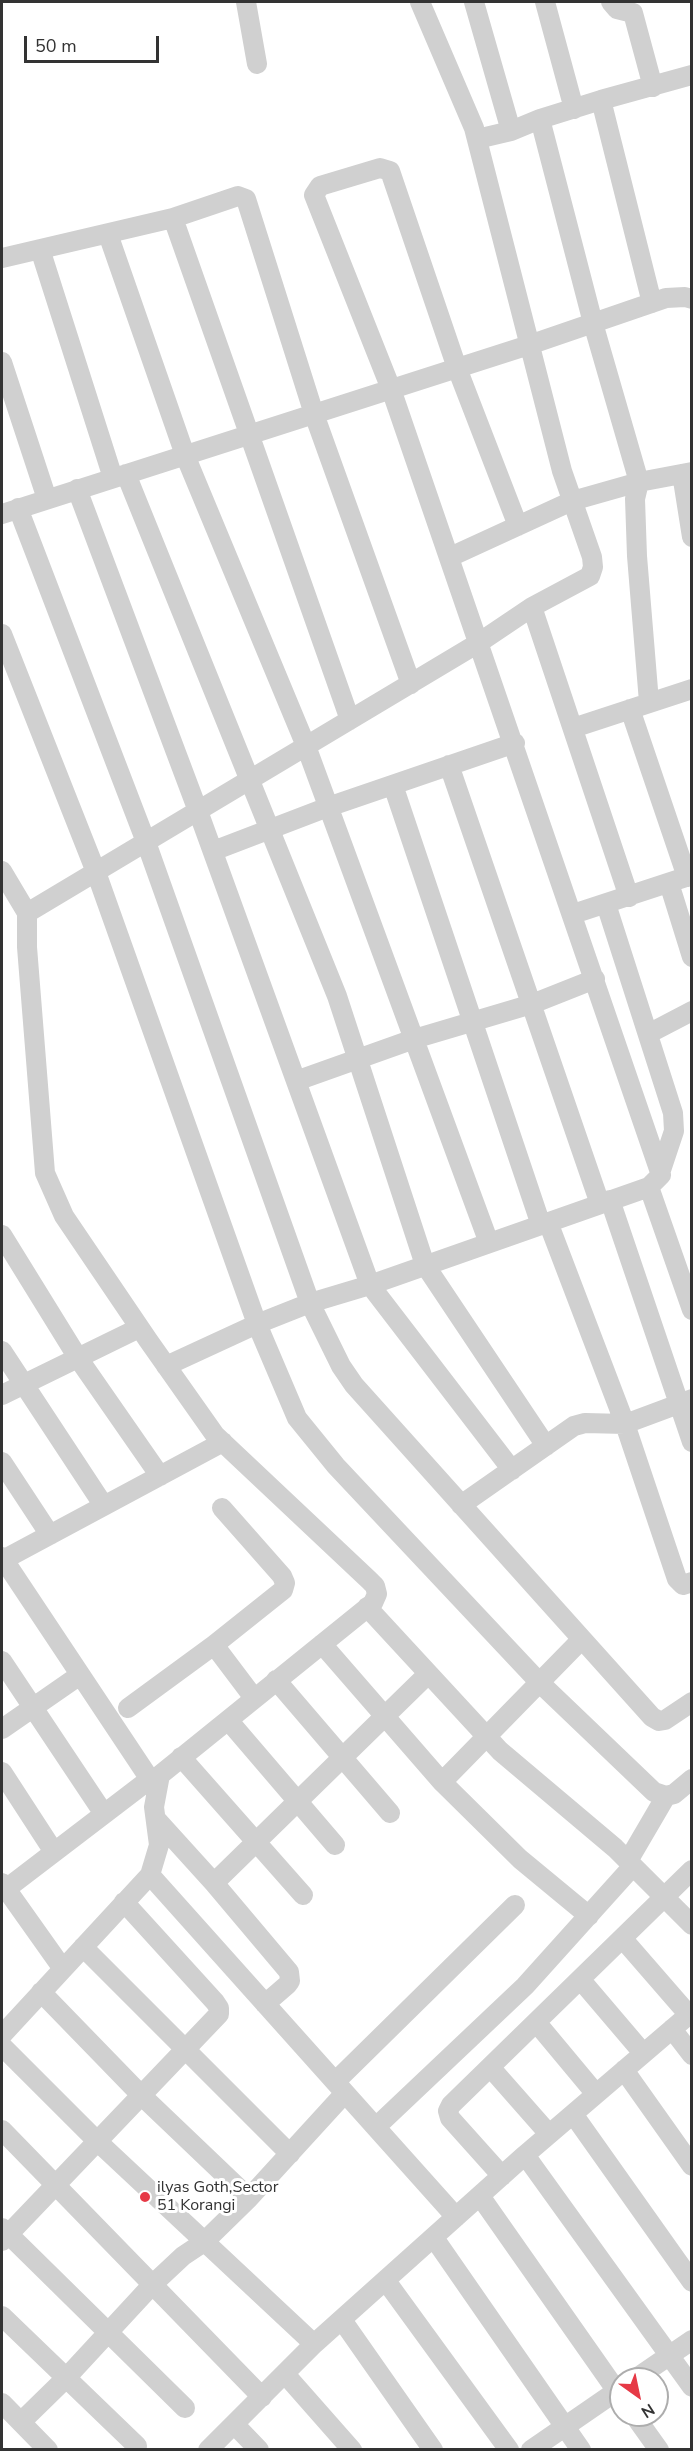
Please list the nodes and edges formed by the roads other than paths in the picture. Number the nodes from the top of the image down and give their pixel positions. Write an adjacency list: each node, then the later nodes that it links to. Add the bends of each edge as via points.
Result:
1 (246, 2): 6 (street)
2 (420, 2): 13 (street)
3 (474, 2): 12 (street)
4 (544, 2): 10 (street)
5 (611, 2): 8 (street, via 617,9 633,13)
6 (257, 64)
7 (692, 75): 8 (street)
8 (653, 87): 9 (street)
9 (601, 100): 10 (street); 19 (street)
10 (574, 109): 11 (street)
11 (540, 119): 12 (street); 20 (street)
12 (511, 131): 13 (street)
13 (477, 139): 21 (street)
14 (173, 218): 15 (street); 25 (street, via 238,196 246,199); 26 (street)
15 (108, 234): 16 (street); 27 (street)
16 (40, 249): 17 (street); 29 (street)
17 (2, 258)
18 (692, 299): 19 (street, via 666,298)
19 (652, 303): 20 (street)
20 (593, 323): 21 (street); 30 (street)
21 (529, 345): 23 (street); 33 (street)
22 (2, 362): 32 (street)
23 (457, 368): 24 (street); 24 (street, via 390,171 380,168 320,186 314,195); 35 (street)
24 (391, 389): 25 (street); 37 (street)
25 (314, 414): 26 (street); 41 (street)
26 (248, 435): 27 (street); 45 (street)
27 (185, 454): 29 (street); 48 (street)
28 (687, 473): 30 (street); 36 (street)
29 (119, 476): 31 (street); 50 (street)
30 (639, 482): 33 (street); 43 (street, via 635,499 637,556)
31 (77, 489): 32 (street); 53 (street)
32 (47, 499): 34 (street)
33 (572, 501): 35 (street); 38 (street, via 593,567 590,576)
34 (10, 511): 55 (street)
35 (518, 526): 37 (street)
36 (692, 537)
37 (450, 557): 40 (street)
38 (532, 607): 40 (street); 46 (street)
39 (2, 634): 58 (street)
40 (480, 642): 41 (street); 47 (street)
41 (411, 684): 45 (street)
42 (690, 693): 43 (street)
43 (650, 702): 44 (street)
44 (630, 709): 46 (street); 59 (street)
45 (350, 720): 48 (street)
46 (573, 728): 60 (street)
47 (514, 743): 49 (street); 63 (street)
48 (306, 746): 50 (street); 52 (street)
49 (449, 765): 51 (street); 66 (street)
50 (250, 780): 53 (street); 54 (street)
51 (393, 785): 52 (street); 68 (street)
52 (328, 807): 54 (street); 70 (street)
53 (198, 811): 55 (street); 56 (street)
54 (270, 831): 56 (street); 71 (street, via 337,996)
55 (146, 842): 58 (street); 81 (street)
56 (213, 851): 72 (street)
57 (2, 871): 62 (street)
58 (96, 872): 62 (street); 83 (street)
59 (682, 878): 60 (street); 64 (street)
60 (629, 897): 61 (street)
61 (606, 904): 63 (street); 69 (street)
62 (27, 913): 84 (street, via 45,1173 64,1216)
63 (573, 914): 65 (street)
64 (692, 957)
65 (596, 979): 66 (street); 73 (street)
66 (532, 1004): 68 (street); 75 (street)
67 (692, 1011): 69 (street)
68 (472, 1021): 70 (street); 76 (street)
69 (648, 1034): 73 (street, via 675,1121)
70 (414, 1039): 71 (street); 78 (street)
71 (358, 1060): 72 (street); 79 (street)
72 (296, 1081): 80 (street)
73 (661, 1170): 74 (street)
74 (649, 1187): 75 (street); 82 (street)
75 (605, 1202): 76 (street); 90 (street)
76 (544, 1223): 78 (street); 91 (street)
77 (2, 1235): 86 (street)
78 (489, 1243): 79 (street)
79 (425, 1265): 80 (street); 94 (street)
80 (370, 1285): 81 (street); 96 (street)
81 (310, 1303): 83 (street); 98 (street, via 354,1386)
82 (692, 1310)
83 (257, 1324): 87 (street); 112 (street, via 297,1418 336,1466)
84 (140, 1328): 86 (street); 87 (street)
85 (2, 1351): 88 (street)
86 (78, 1358): 88 (street); 97 (street)
87 (166, 1366): 92 (street)
88 (23, 1385): 89 (street); 99 (street)
89 (2, 1395)
90 (685, 1402): 91 (street); 93 (street)
91 (625, 1424): 94 (street, via 580,1424); 103 (street, via 677,1579 682,1585)
92 (223, 1442): 97 (street); 104 (street, via 375,1586 377,1594)
93 (692, 1442)
94 (546, 1446): 96 (street)
95 (2, 1462): 101 (street)
96 (512, 1470): 98 (street)
97 (160, 1476): 99 (street)
98 (461, 1505): 105 (street)
99 (104, 1506): 101 (street)
100 (222, 1508): 107 (street, via 285,1583 283,1590)
101 (50, 1535): 102 (street)
102 (2, 1558): 110 (street)
103 (692, 1582)
104 (367, 1607): 106 (street); 109 (street)
105 (581, 1640): 112 (street); 114 (street, via 659,1721)
106 (322, 1644): 111 (street); 117 (street)
107 (214, 1645): 113 (street); 116 (street)
108 (2, 1661): 115 (street)
109 (429, 1674): 117 (street); 120 (street)
110 (80, 1675): 115 (street); 126 (street)
111 (276, 1680): 113 (street); 121 (street)
112 (540, 1683): 120 (street); 127 (street, via 654,1792)
113 (254, 1698): 118 (street)
114 (692, 1702)
115 (33, 1708): 119 (street); 130 (street)
116 (128, 1708)
117 (383, 1717): 121 (street); 125 (street)
118 (228, 1720): 122 (street); 128 (street)
119 (2, 1730)
120 (487, 1737): 125 (street); 135 (street)
121 (342, 1757): 128 (street); 129 (street)
122 (181, 1758): 126 (street, via 159,1775); 132 (street)
123 (2, 1772): 134 (street)
124 (692, 1779): 127 (street)
125 (442, 1782): 144 (street, via 520,1859)
126 (154, 1784): 130 (street); 131 (street)
127 (666, 1796): 135 (street)
128 (297, 1800): 132 (street); 133 (street)
129 (390, 1813)
130 (104, 1814): 134 (street)
131 (156, 1819): 137 (street, via 159,1845); 138 (street)
132 (256, 1841): 138 (street); 140 (street)
133 (335, 1845)
134 (54, 1852): 139 (street)
135 (631, 1864): 141 (street); 144 (street)
136 (692, 1870): 141 (street)
137 (150, 1875): 142 (street); 151 (street)
138 (214, 1883): 151 (street, via 289,1972 290,1981)
139 (3, 1888): 148 (street)
140 (303, 1895)
141 (664, 1897): 145 (street); 146 (street)
142 (124, 1902): 147 (street); 157 (street, via 219,2008 219,2014)
143 (515, 1905): 162 (street)
144 (589, 1916): 166 (street, via 525,1986)
145 (692, 1925)
146 (622, 1938): 149 (street); 152 (street)
147 (83, 1947): 148 (street); 157 (street)
148 (63, 1969): 150 (street)
149 (580, 1979): 153 (street); 158 (street)
150 (41, 1992): 154 (street); 164 (street)
151 (266, 2004): 162 (street)
152 (690, 2013): 155 (street)
153 (536, 2022): 160 (street); 163 (street)
154 (4, 2024)
155 (672, 2029): 158 (street); 159 (street)
156 (2, 2046): 169 (street)
157 (185, 2049): 164 (street); 170 (street)
158 (643, 2053): 161 (street)
159 (692, 2055)
160 (490, 2067): 168 (street); 173 (street, via 448,2112)
161 (624, 2070): 163 (street); 172 (street)
162 (340, 2088): 166 (street); 170 (street)
163 (596, 2094): 165 (street)
164 (141, 2095): 169 (street); 176 (street)
165 (573, 2114): 168 (street); 182 (street)
166 (376, 2127): 177 (street)
167 (2, 2130): 174 (street)
168 (549, 2134): 171 (street)
169 (97, 2141): 174 (street); 180 (street)
170 (290, 2154): 176 (street)
171 (525, 2155): 173 (street); 189 (street)
172 (692, 2166)
173 (502, 2176): 175 (street)
174 (55, 2185): 178 (street); 183 (street)
175 (480, 2196): 177 (street); 192 (street)
176 (249, 2198): 180 (street)
177 (456, 2217): 179 (street)
178 (4, 2234): 186 (street)
179 (434, 2238): 181 (street); 201 (street)
180 (204, 2242): 183 (street); 188 (street)
181 (386, 2281): 185 (street); 209 (street)
182 (692, 2282)
183 (152, 2285): 186 (street); 195 (street)
184 (2, 2316): 193 (street)
185 (342, 2320): 188 (street); 208 (street)
186 (109, 2333): 193 (street); 198 (street)
187 (692, 2340): 189 (street)
188 (314, 2344): 191 (street)
189 (669, 2356): 190 (street); 194 (street)
190 (653, 2367)
191 (285, 2374): 195 (street); 207 (street)
192 (609, 2377)
193 (66, 2378): 199 (street); 203 (street)
194 (692, 2387)
195 (262, 2397): 200 (street)
196 (609, 2399): 201 (street)
197 (2, 2403): 199 (street)
198 (185, 2408)
199 (21, 2422): 204 (street)
200 (234, 2424): 205 (street); 206 (street)
201 (564, 2427): 210 (street); 211 (street)
202 (643, 2427): 212 (street)
203 (137, 2446)
204 (48, 2450)
205 (208, 2450)
206 (258, 2450)
207 (352, 2450)
208 (433, 2450)
209 (509, 2450)
210 (531, 2450)
211 (581, 2450)
212 (659, 2450)

